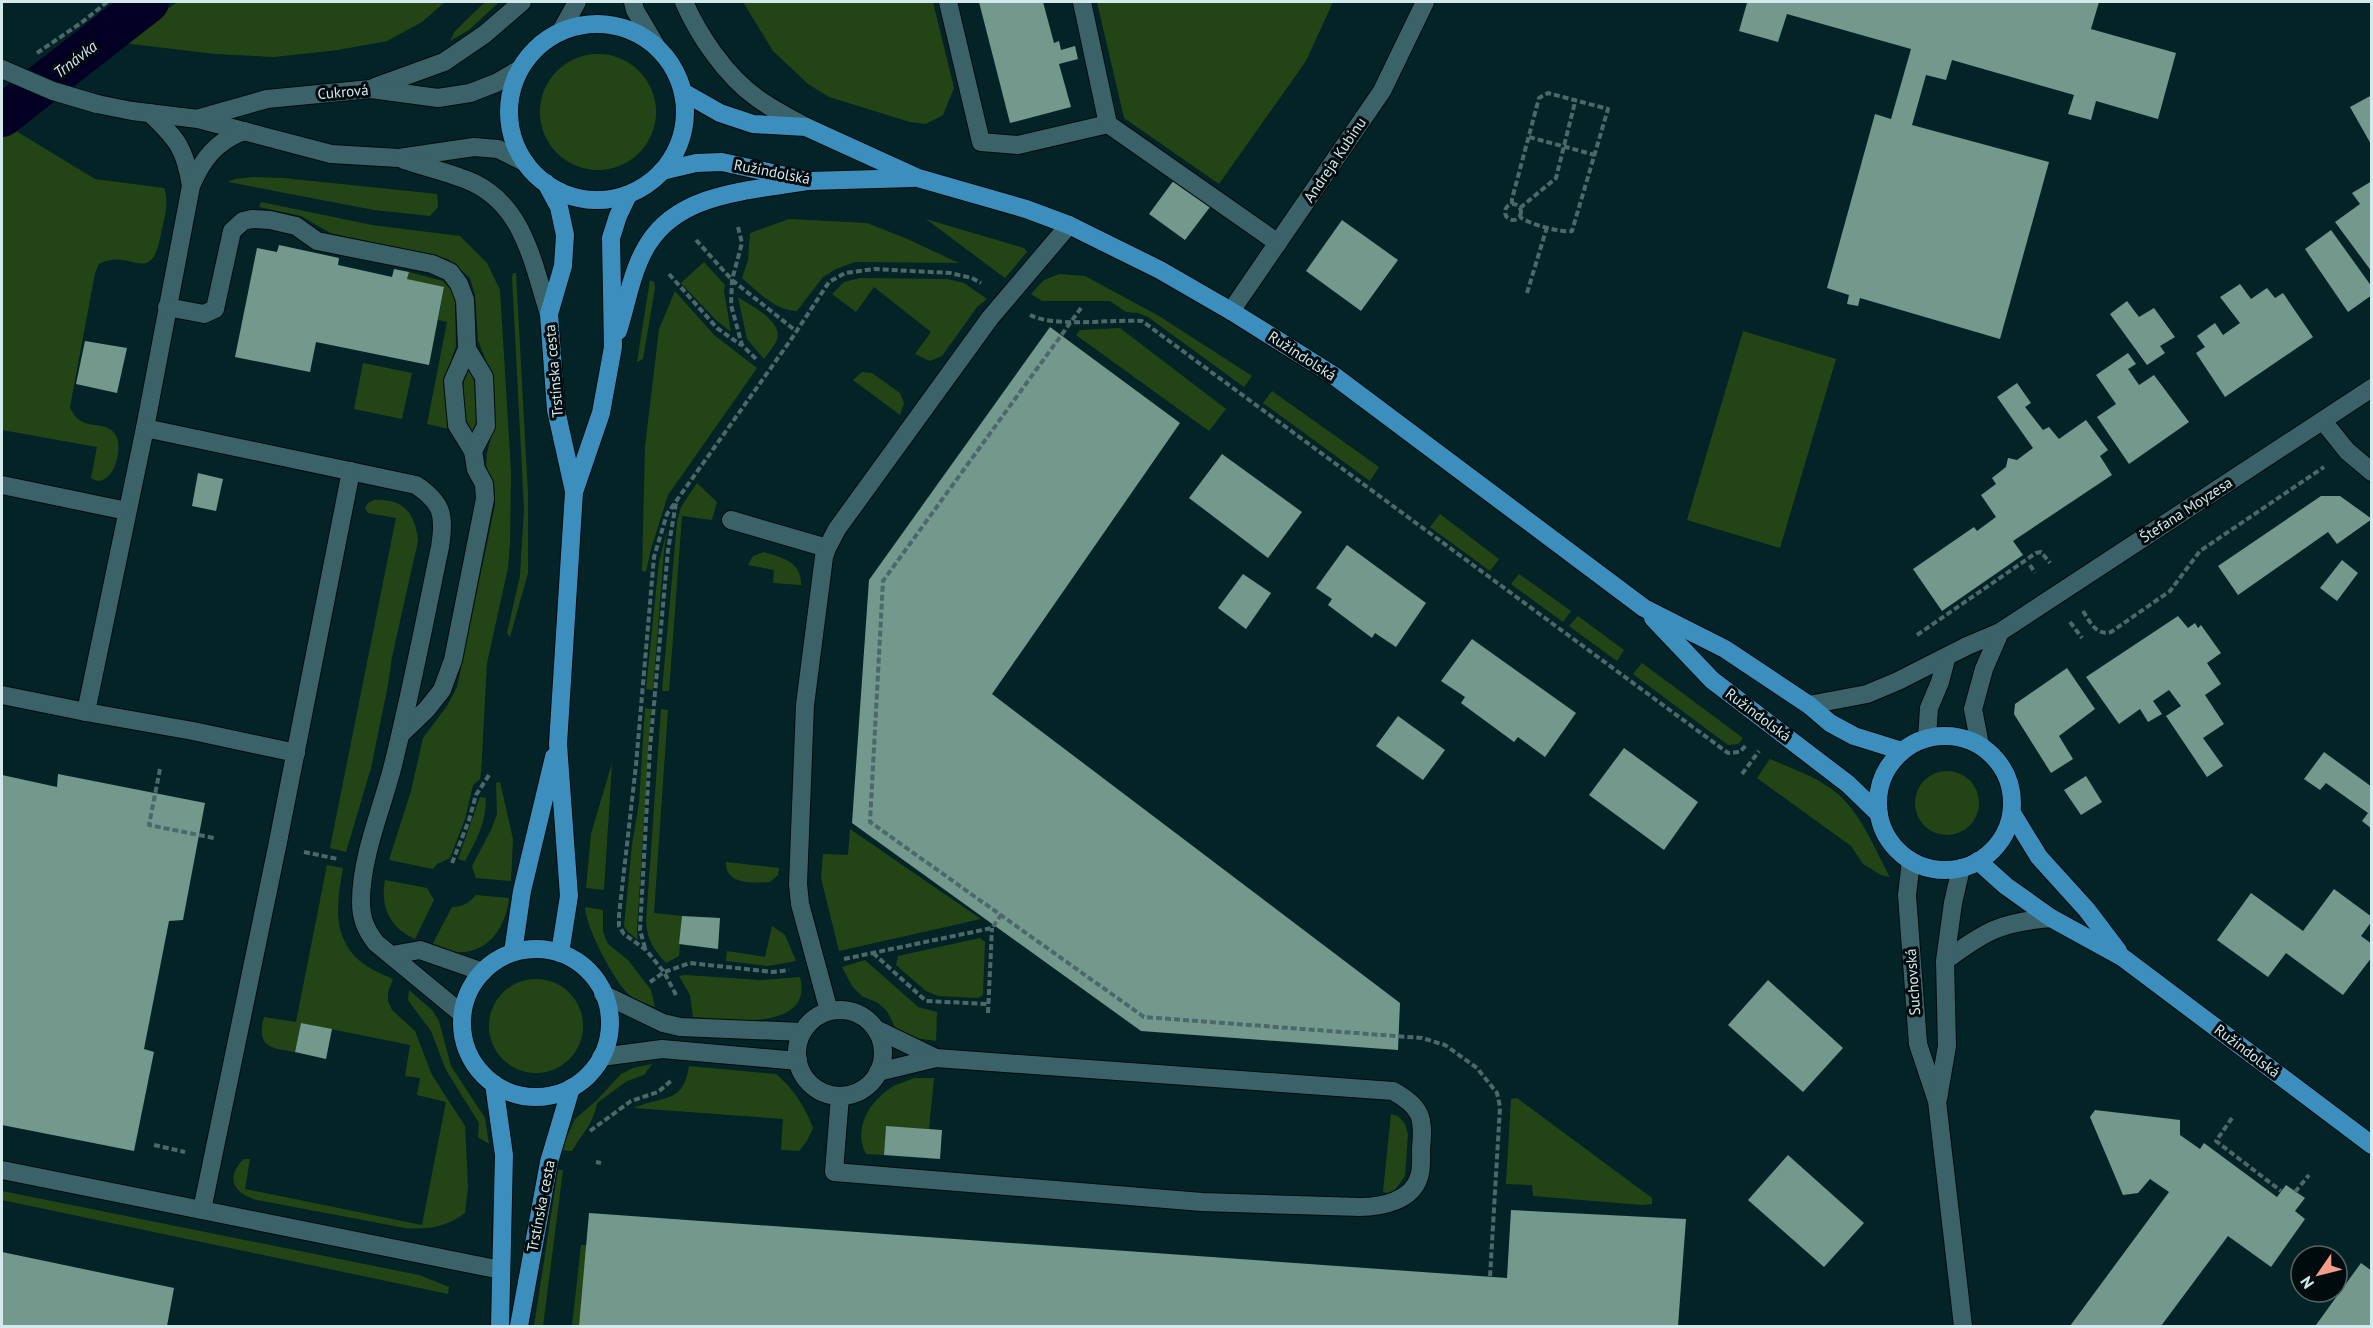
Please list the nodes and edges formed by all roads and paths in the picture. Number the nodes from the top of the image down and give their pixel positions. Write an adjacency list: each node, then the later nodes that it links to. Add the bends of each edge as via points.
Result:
1 (106, 2): 11 (path)
2 (522, 2): 14 (street, via 444,62)
3 (577, 2): 9 (street)
4 (633, 2): 10 (street)
5 (684, 2): 20 (street, via 735,79 757,98)
6 (948, 2): 19 (street, via 981,142 1018,145)
7 (1082, 2): 19 (street)
8 (1425, 2): 40 (street, Andreja Kubinu, via 1382,91)
9 (561, 31): 10 (main road, via 588,24 609,24); 13 (main road, via 538,47)
10 (655, 44): 15 (main road, via 673,66)
11 (28, 59)
12 (2, 69): 17 (street, Cukrová, bridge, via 52,91 96,104)
13 (520, 69): 14 (street, Cukrová, via 470,93 438,98); 26 (main road, via 511,96 510,124)
14 (371, 89): 18 (street, Cukrová, via 267,99)
15 (683, 92): 20 (main road, Ružindolská, via 720,113 753,123); 27 (main road, via 682,134 672,160)
16 (1575, 102): 22 (path, via 1543,94); 23 (path); 24 (path, via 1608,110)
17 (150, 113): 18 (street, Cukrová); 31 (street, via 174,136 188,164)
18 (198, 118): 21 (street, Cukrová)
19 (1108, 124): 40 (street)
20 (806, 127): 28 (main road, Ružindolská)
21 (244, 131): 25 (street, Cukrová, via 331,154); 31 (street, via 228,137 212,150 199,166)
22 (1528, 137): 23 (path); 33 (path)
23 (1564, 147): 24 (path); 34 (path, via 1556,178)
24 (1595, 155): 38 (path, via 1575,227 1567,232)
25 (399, 158): 26 (street, Cukrová, via 474,147 498,150); 49 (street, Cukrová, via 472,183 504,205 527,244)
26 (526, 163): 30 (main road)
27 (662, 171): 29 (main road, Ružindolská, via 722,162); 32 (main road)
28 (918, 178): 29 (main road, Ružindolská); 36 (main road, Ružindolská)
29 (808, 181): 53 (main road, via 702,201 675,214 647,245)
30 (546, 183): 32 (main road, via 586,199); 49 (main road, Trstínska cesta, via 559,207 565,235 563,266)
31 (191, 186): 45 (street)
32 (628, 195): 53 (main road, Trstínska cesta, via 611,238)
33 (1512, 204): 34 (path); 35 (path, via 1506,209 1507,217)
34 (1520, 208): 35 (path)
35 (1520, 217): 38 (path)
36 (1069, 225): 48 (main road, Ružindolská); 68 (street, via 990,318)
37 (738, 226): 42 (path, via 742,243)
38 (1547, 227): 44 (path)
39 (696, 240): 42 (path)
40 (1278, 243): 48 (street, Andreja Kubinu)
41 (669, 274): 52 (path, via 717,328)
42 (732, 280): 51 (path); 52 (path, via 731,305)
43 (982, 284): 51 (path, via 950,273 913,270 845,273 829,282)
44 (1527, 293)
45 (167, 306): 54 (street, via 204,314 215,309 232,231 243,221 270,220 296,226 317,242 432,264 450,272 465,300); 58 (street)
46 (1081, 308): 50 (path)
47 (1020, 310): 50 (path, via 1039,320)
48 (1231, 311): 72 (main road, Ružindolská, via 1333,375)
49 (549, 314): 64 (main road, Trstínska cesta, via 556,410)
50 (1072, 321): 84 (path, via 1142,321 1728,753 1740,752); 101 (path, via 883,580 870,822)
51 (796, 331): 65 (path)
52 (742, 345): 55 (path)
53 (613, 347): 64 (main road, Trstínska cesta, via 601,413)
54 (467, 350): 59 (street, via 453,381 457,425); 59 (street, via 484,377 486,426)
55 (757, 360)
56 (2372, 388): 57 (street, Štefana Moyzesa)
57 (2323, 421): 62 (street, via 2341,445); 75 (street, Štefana Moyzesa)
58 (145, 428): 61 (street); 66 (street)
59 (473, 451): 82 (street, via 485,499 453,660 442,690)
60 (2321, 469): 73 (path, via 2200,551 2170,591 2110,632 2098,632)
61 (351, 471): 82 (street, via 416,485 428,493 444,523); 89 (street)
62 (2372, 472)
63 (2, 485): 66 (street)
64 (574, 492): 85 (main road, Trstínska cesta)
65 (677, 499): 104 (path, via 668,550 651,748 640,930); 104 (path, via 667,514 654,557 619,915 624,934)
66 (128, 511): 81 (street)
67 (731, 520): 68 (street)
68 (827, 548): 119 (street, via 805,705 798,893)
69 (2050, 564): 77 (path, via 2045,555 2036,553)
70 (2030, 565): 71 (path)
71 (2036, 573)
72 (1644, 608): 80 (main road, Ružindolská, via 1725,650); 94 (main road, Ružindolská, via 1712,680 1848,784)
73 (2085, 615)
74 (2070, 622): 76 (path)
75 (2000, 632): 78 (street, Štefana Moyzesa); 86 (street, via 1973,709)
76 (2082, 638)
77 (1908, 642)
78 (1946, 658): 80 (street, Štefana Moyzesa, via 1867,694); 83 (street, via 1929,708)
79 (2, 695): 81 (street)
80 (1809, 705): 88 (main road, Ružindolská, via 1854,736)
81 (86, 712): 89 (street)
82 (400, 734): 108 (street, via 366,865 361,902 367,932)
83 (1927, 738): 86 (main road, via 1945,735); 88 (main road)
84 (1749, 742)
85 (558, 744): 105 (main road, Trstínska cesta, via 522,891); 106 (main road, Trstínska cesta, via 569,896)
86 (1980, 745): 93 (main road, via 1992,755 2009,782)
87 (1759, 750): 91 (path)
88 (1902, 751): 94 (main road, via 1881,780)
89 (296, 753): 142 (street)
90 (160, 769): 95 (path, via 149,825)
91 (1742, 774)
92 (489, 776): 99 (path, via 476,795)
93 (2012, 813): 100 (main road, via 2001,841); 109 (main road, Ružindolská, via 2040,857)
94 (1878, 814): 98 (main road, via 1896,849)
95 (214, 838)
96 (298, 850): 97 (path)
97 (344, 861)
98 (1911, 861): 100 (main road, via 1944,870); 132 (street, Suchovská, via 1907,895 1918,1044)
99 (452, 863)
100 (1970, 865): 102 (main road, Ružindolská); 111 (street, Suchovská, via 1953,903)
101 (1001, 915): 103 (path); 144 (path, via 1144,1017 1422,1038 1445,1045 1477,1068 1497,1093 1500,1107)
102 (2051, 918): 109 (main road, Ružindolská); 111 (street, via 1993,928)
103 (992, 928): 107 (path); 118 (path)
104 (646, 950): 114 (path)
105 (513, 952): 106 (main road, Trstínska cesta); 113 (main road, Trstínska cesta)
106 (560, 953): 116 (main road, Trstínska cesta, via 593,976)
107 (872, 953): 110 (path); 118 (path, via 926,1001)
108 (392, 955): 113 (street, via 420,950); 121 (street)
109 (2122, 957): 135 (main road, Ružindolská)
110 (840, 959)
111 (1945, 961): 132 (street, Suchovská, via 1947,1046)
112 (796, 970): 114 (path, via 773,972 690,963)
113 (483, 972): 121 (main road, Trstínska cesta, via 473,984)
114 (664, 972): 115 (path); 117 (path)
115 (650, 982)
116 (603, 994): 123 (street, via 663,1023 680,1027); 124 (main road, Trstínska cesta, via 609,1014 608,1036)
117 (681, 1004)
118 (988, 1004): 120 (path)
119 (830, 1011): 122 (street, via 856,1013); 123 (street, via 814,1018)
120 (988, 1013)
121 (462, 1014): 129 (main road, Trstínska cesta, via 462,1030 472,1061)
122 (876, 1029): 125 (street); 127 (street, via 882,1043)
123 (802, 1032): 126 (street, via 796,1052)
124 (601, 1057): 126 (street, via 662,1049); 130 (main road, Trstínska cesta)
125 (936, 1058): 127 (street); 131 (street, via 1393,1091 1413,1105 1423,1124 1419,1178 1397,1200 1360,1207 1202,1202 834,1172)
126 (798, 1062): 131 (street, via 813,1086)
127 (878, 1072): 131 (street, via 862,1089)
128 (675, 1074): 134 (path, via 658,1092 631,1101)
129 (494, 1084): 130 (main road, Trstínska cesta, via 532,1097); 143 (main road, Trstínska cesta, via 504,1155)
130 (572, 1088): 146 (main road, Trstínska cesta, via 549,1162)
131 (840, 1096)
132 (1937, 1101): 147 (street, Suchovská)
133 (2232, 1118): 140 (path, via 2216,1141)
134 (603, 1120)
135 (2372, 1145)
136 (596, 1162): 137 (path)
137 (601, 1163)
138 (2, 1170): 142 (street)
139 (2309, 1175): 141 (path)
140 (2281, 1191)
141 (2295, 1192)
142 (202, 1210): 143 (street)
143 (501, 1270): 145 (main road, Trstínska cesta)
144 (1490, 1277)
145 (500, 1326)
146 (519, 1326)
147 (1963, 1326)

